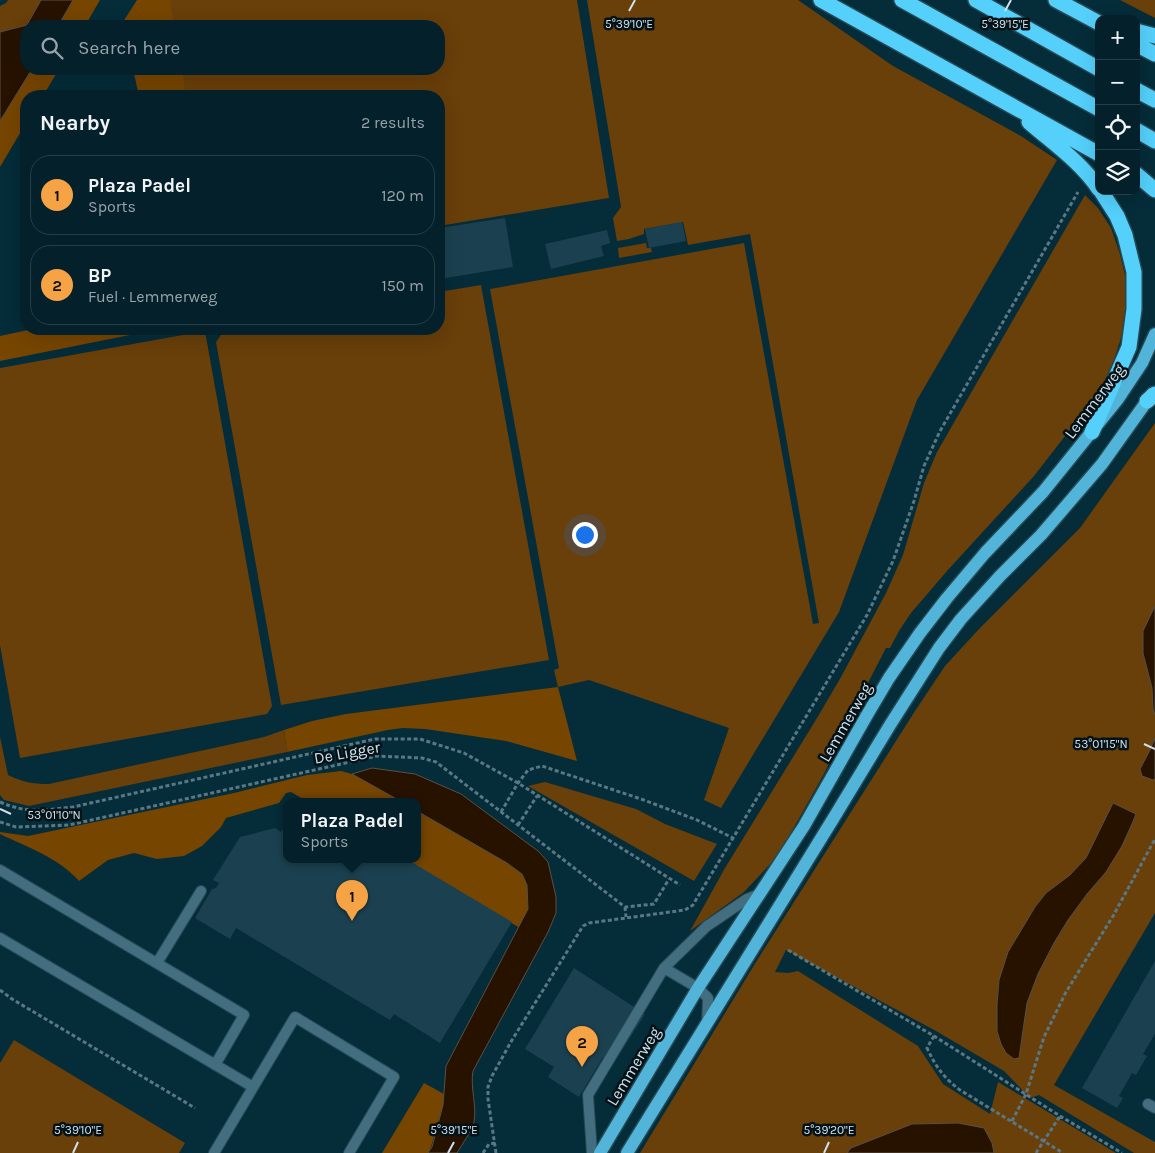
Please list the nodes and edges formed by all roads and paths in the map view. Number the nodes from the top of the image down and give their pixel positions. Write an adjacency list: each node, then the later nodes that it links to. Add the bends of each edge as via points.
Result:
1 (822, 0): 13 (highway)
2 (902, 0): 14 (highway)
3 (976, 0): 10 (highway)
4 (1056, 0): 5 (highway)
5 (1095, 20)
6 (1140, 32): 7 (highway)
7 (1155, 36)
8 (1140, 46): 9 (highway)
9 (1155, 54)
10 (1095, 67)
11 (1140, 92): 12 (highway)
12 (1155, 100)
13 (1007, 103): 17 (highway); 19 (highway, via 1070,157)
14 (1095, 107)
15 (1140, 132): 16 (highway)
16 (1155, 141)
17 (1095, 152)
18 (1140, 177): 21 (highway)
19 (1095, 184)
20 (1079, 190): 32 (path, via 940,430 924,466 893,561 867,615)
21 (1155, 190)
22 (1103, 195): 25 (highway, via 1127,241 1134,272 1134,309 1129,348)
23 (1155, 334): 25 (main road, Lemmerweg, via 1142,363)
24 (1152, 395): 47 (main road, via 1078,493 961,619 939,648)
25 (1092, 432): 38 (main road, Lemmerweg, via 924,627 884,686 804,826)
26 (518, 784): 27 (path, De Ligger); 28 (path, De Ligger, via 464,752 420,739 375,739 73,807 34,811); 29 (path); 32 (path, via 528,770 542,766 641,799)
27 (537, 796): 31 (path); 35 (path, De Ligger)
28 (0, 802)
29 (501, 812): 30 (path, De Ligger, via 436,762 422,758 377,756 69,825 16,827); 31 (path, De Ligger)
30 (0, 822)
31 (518, 825): 39 (path, De Ligger)
32 (733, 838): 40 (path, via 693,905 685,910)
33 (1155, 839): 51 (path, via 1066,992 1044,1037)
34 (0, 870): 43 (lane)
35 (669, 879): 36 (path, De Ligger); 39 (path, via 654,904)
36 (680, 885)
37 (201, 891): 43 (lane)
38 (760, 894): 44 (lane, via 707,926); 45 (main road, Lemmerweg)
39 (625, 907): 40 (path)
40 (626, 917): 56 (path, via 583,926 508,1047 488,1087)
41 (0, 938): 49 (lane)
42 (788, 950): 48 (path)
43 (158, 963): 49 (lane, via 244,1015)
44 (664, 968): 45 (lane); 61 (lane, via 588,1095)
45 (698, 988): 47 (lane, via 708,998); 62 (main road, Lemmerweg)
46 (0, 990): 52 (path)
47 (707, 1024): 63 (main road)
48 (934, 1036): 51 (path); 54 (path, via 927,1048 949,1082)
49 (215, 1065): 50 (lane)
50 (253, 1087): 57 (lane); 58 (lane, via 295,1018 394,1077)
51 (1026, 1094): 53 (path); 54 (path)
52 (195, 1108)
53 (1060, 1116): 55 (path); 66 (path)
54 (1012, 1121): 55 (path)
55 (1043, 1141): 64 (path); 65 (path)
56 (495, 1143): 59 (path, via 489,1144); 60 (path)
57 (214, 1153)
58 (349, 1153)
59 (483, 1153)
60 (496, 1153)
61 (592, 1153)
62 (600, 1153)
63 (627, 1153)
64 (1036, 1153)
65 (1063, 1153)
66 (1122, 1153)

